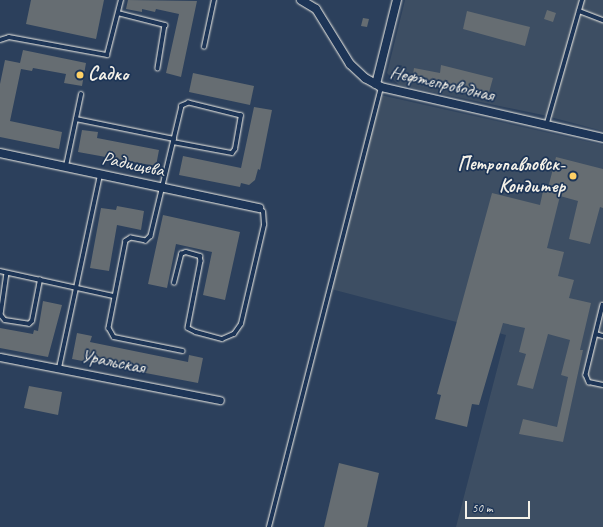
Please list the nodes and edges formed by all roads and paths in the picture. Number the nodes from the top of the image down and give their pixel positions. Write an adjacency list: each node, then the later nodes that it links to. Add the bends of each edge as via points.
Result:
1 (121, 0): 7 (lane)
2 (214, 0): 10 (lane)
3 (301, 0): 12 (street, Нефтепроводная, via 312,5 350,64)
4 (397, 0): 12 (street)
5 (582, 0): 6 (lane)
6 (579, 11): 8 (lane); 15 (lane)
7 (118, 13): 9 (lane, via 110,51 104,56 9,36); 11 (lane, via 165,24)
8 (603, 20)
9 (0, 40)
10 (204, 48)
11 (158, 68)
12 (379, 86): 15 (street, Нефтепроводная); 37 (lane)
13 (81, 95): 14 (lane)
14 (76, 119): 17 (lane); 19 (lane)
15 (547, 123): 16 (street, Нефтепроводная)
16 (603, 138)
17 (174, 141): 17 (lane, via 232,153 241,116 183,104); 21 (lane)
18 (0, 153): 19 (street, Радищева)
19 (66, 167): 20 (street, Радищева)
20 (100, 175): 21 (street, Радищева); 27 (lane)
21 (162, 188): 22 (street, Радищева); 28 (lane, via 150,239 126,241)
22 (259, 208): 26 (lane, via 263,212 264,225 241,324 234,334 222,339 188,328 200,256 186,252 181,254)
23 (0, 271): 24 (lane)
24 (7, 273): 25 (lane); 25 (lane, via 0,315 5,320 29,324 32,321)
25 (40, 280): 27 (lane)
26 (174, 283)
27 (77, 289): 28 (lane); 34 (lane)
28 (114, 296): 32 (lane, via 108,328 112,335)
29 (603, 305): 30 (lane)
30 (596, 334): 31 (lane); 35 (lane, via 586,375 589,382)
31 (603, 336)
32 (182, 350)
33 (0, 356): 34 (street, Уральская)
34 (59, 368): 36 (street, Уральская)
35 (603, 385)
36 (220, 400)
37 (269, 527)

